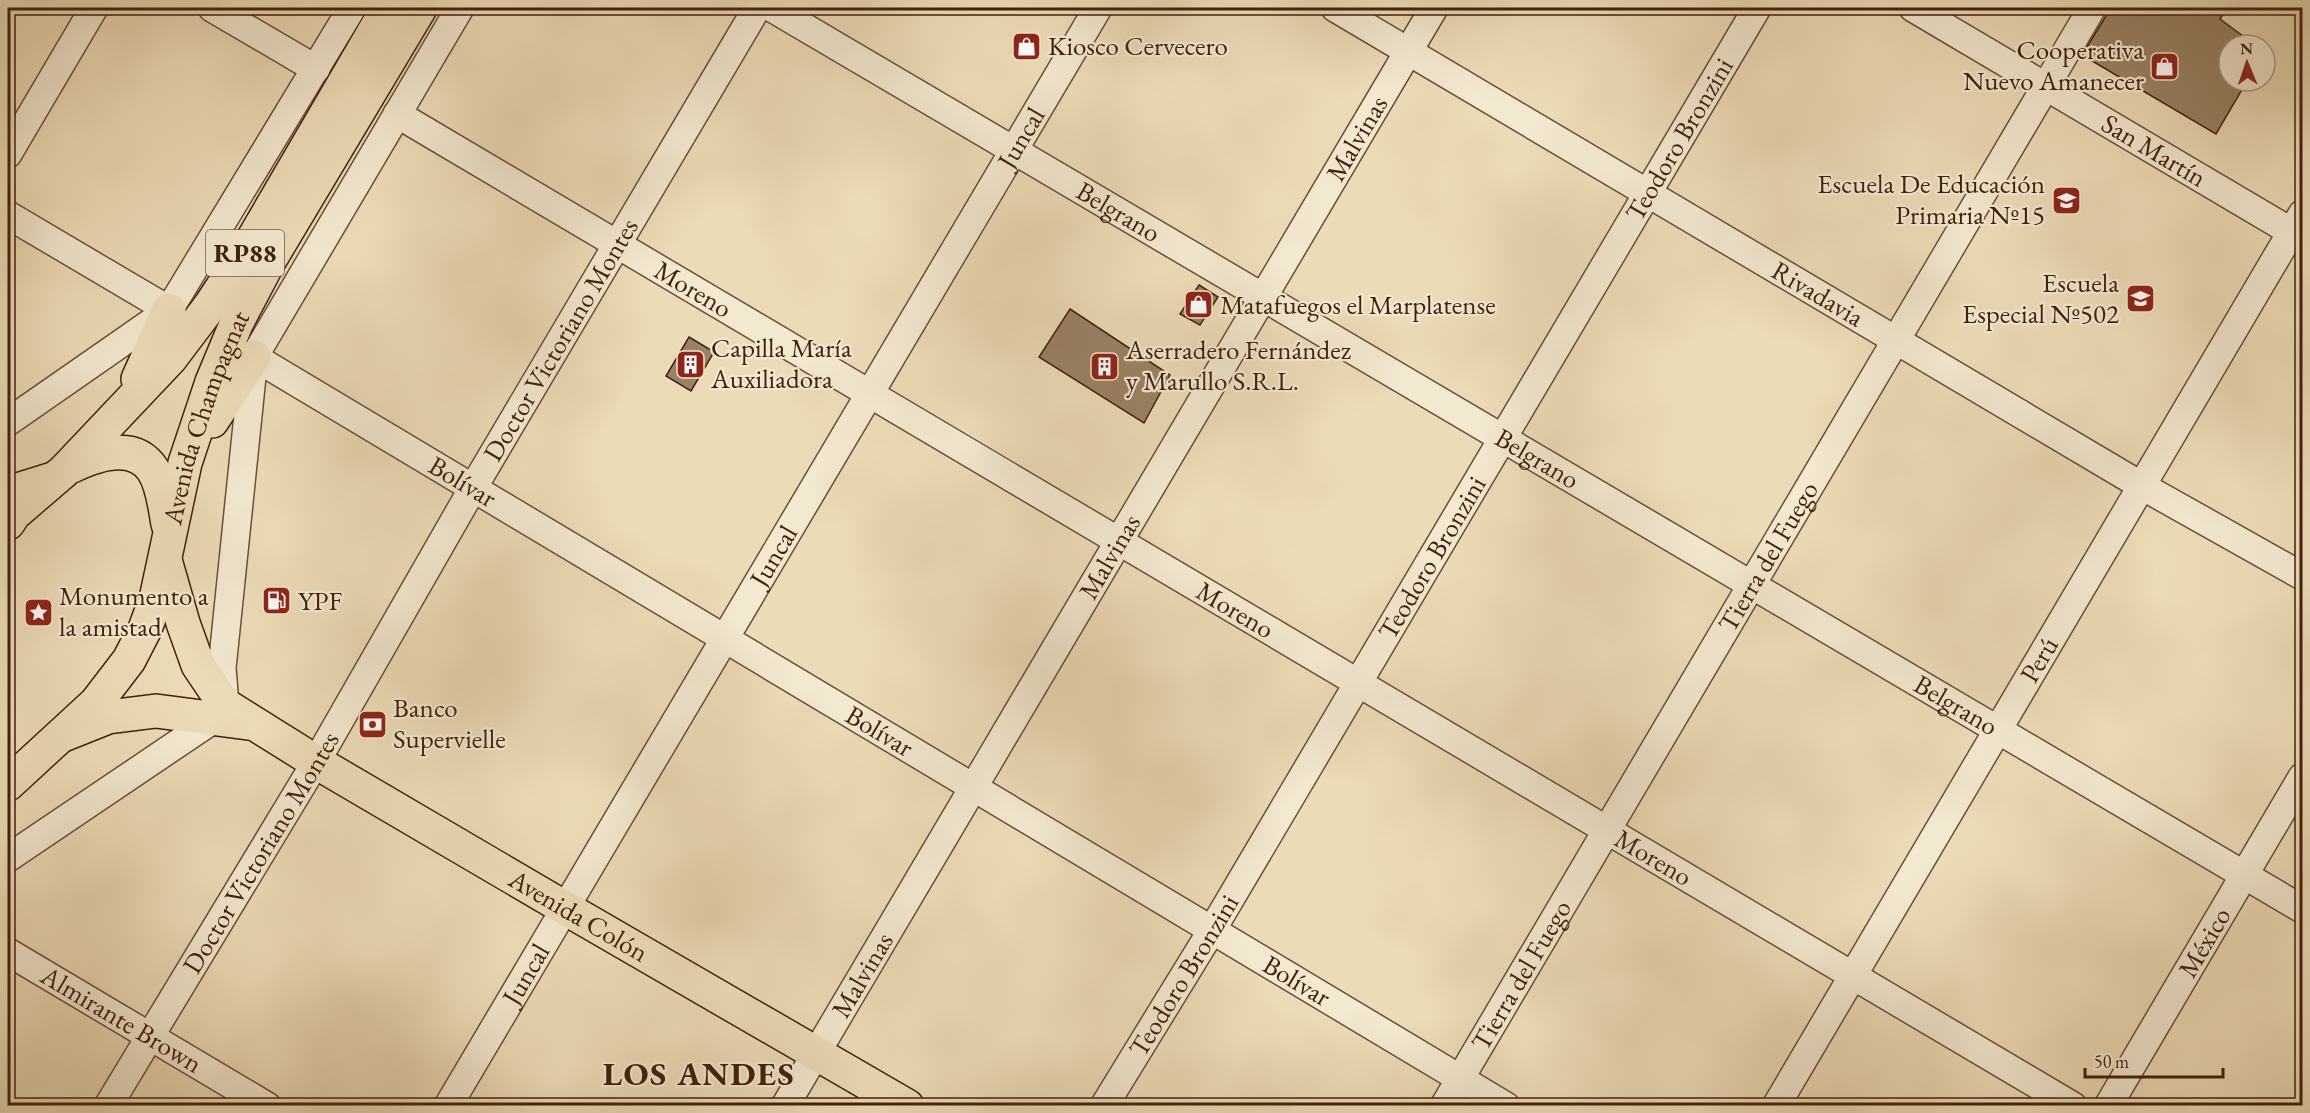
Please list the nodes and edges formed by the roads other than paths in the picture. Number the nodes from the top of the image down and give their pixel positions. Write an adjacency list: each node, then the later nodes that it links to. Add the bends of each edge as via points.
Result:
1 (94, 8): 20 (street)
2 (212, 8): 16 (street)
3 (352, 8): 16 (street)
4 (388, 8): 30 (main road, Avenida Champagnat / RP88, via 222,288 170,359)
5 (420, 8): 33 (main road, Avenida Champagnat / RP88, via 268,261 212,382)
6 (460, 8): 18 (street, Avenida Champagnat)
7 (757, 8): 24 (street, Doctor Victoriano Montes)
8 (772, 8): 19 (street, Belgrano)
9 (1098, 8): 19 (street, Juncal)
10 (1335, 8): 15 (street, Rivadavia)
11 (1434, 8): 15 (street, Malvinas)
12 (1757, 8): 21 (street, Teodoro Bronzini)
13 (1913, 8): 17 (street, San Martín)
14 (2092, 8): 17 (street, Tierra del Fuego)
15 (1408, 51): 21 (street, Rivadavia); 25 (street, Malvinas)
16 (316, 69): 26 (street)
17 (2046, 86): 23 (street, San Martín); 27 (street, Tierra del Fuego)
18 (397, 114): 24 (street, Moreno); 28 (street, Avenida Champagnat)
19 (1014, 150): 25 (street, Belgrano); 29 (street, Juncal)
20 (8, 154)
21 (1648, 193): 27 (street, Rivadavia); 32 (street, Teodoro Bronzini)
22 (8, 215): 26 (street)
23 (2299, 228): 35 (street, Perú)
24 (618, 243): 29 (street, Moreno); 36 (street, Doctor Victoriano Montes)
25 (1263, 297): 32 (street, Belgrano); 39 (street, Malvinas)
26 (169, 310): 30 (main road); 31 (street)
27 (1896, 340): 35 (street, Rivadavia); 42 (street, Tierra del Fuego)
28 (254, 357): 33 (main road); 36 (street, Bolívar); 45 (street, Avenida Champagnat)
29 (870, 393): 39 (street, Moreno); 43 (street, Juncal)
30 (127, 404): 34 (main road, Avenida Champagnat / RP88)
31 (8, 422)
32 (1503, 438): 42 (street, Belgrano); 44 (street, Teodoro Bronzini)
33 (185, 463): 40 (main road, Avenida Champagnat / RP88)
34 (58, 475): 37 (main road); 38 (main road, Avenida Champagnat / RP88); 40 (main road, RP88, via 93,456 113,452 140,458 158,480)
35 (2142, 486): 41 (street, Rivadavia); 46 (street, Perú)
36 (473, 488): 43 (street, Bolívar); 48 (street, Doctor Victoriano Montes)
37 (8, 493)
38 (8, 524)
39 (1119, 540): 44 (street, Moreno); 52 (street, Malvinas)
40 (168, 548): 45 (main road, via 183,623); 47 (main road, Avenida Champagnat / RP88, via 149,619 129,660 96,704)
41 (2302, 576)
42 (1752, 585): 46 (street, Belgrano); 53 (street, Tierra del Fuego)
43 (725, 639): 52 (street, Bolívar); 56 (street, Juncal)
44 (1359, 682): 53 (street, Moreno); 58 (street, Teodoro Bronzini)
45 (220, 712): 47 (main road, Avenida Colón, via 156,711 108,717); 48 (main road, Avenida Colón, via 253,723); 54 (street)
46 (1998, 730): 55 (street, Belgrano); 60 (street, Perú)
47 (58, 740): 49 (main road, Avenida Colón / RP88); 51 (main road, Avenida Champagnat / RP88)
48 (316, 762): 56 (main road, Avenida Colón); 61 (street, Doctor Victoriano Montes)
49 (8, 764)
50 (2302, 777): 55 (street, México)
51 (8, 784)
52 (973, 787): 58 (street, Bolívar); 62 (street, Malvinas)
53 (1607, 830): 60 (street, Moreno); 63 (street, Tierra del Fuego)
54 (8, 858)
55 (2245, 874): 57 (street, Belgrano); 74 (street, México)
56 (565, 908): 62 (main road, Avenida Colón); 66 (street, Juncal)
57 (2302, 909)
58 (1212, 930): 63 (street, Bolívar); 69 (street, Teodoro Bronzini)
59 (8, 952): 61 (street, Almirante Brown)
60 (1853, 975): 72 (street, Perú); 73 (street, Moreno)
61 (149, 1036): 64 (street, Doctor Victoriano Montes); 65 (street, Almirante Brown)
62 (817, 1052): 67 (street, Malvinas); 68 (main road, Avenida Colón)
63 (1460, 1078): 70 (street, Tierra del Fuego); 71 (street, Bolívar)
64 (108, 1106)
65 (267, 1106)
66 (448, 1106)
67 (785, 1106)
68 (907, 1106)
69 (1104, 1106)
70 (1444, 1106)
71 (1506, 1106)
72 (1776, 1106)
73 (2073, 1106)
74 (2108, 1106)

